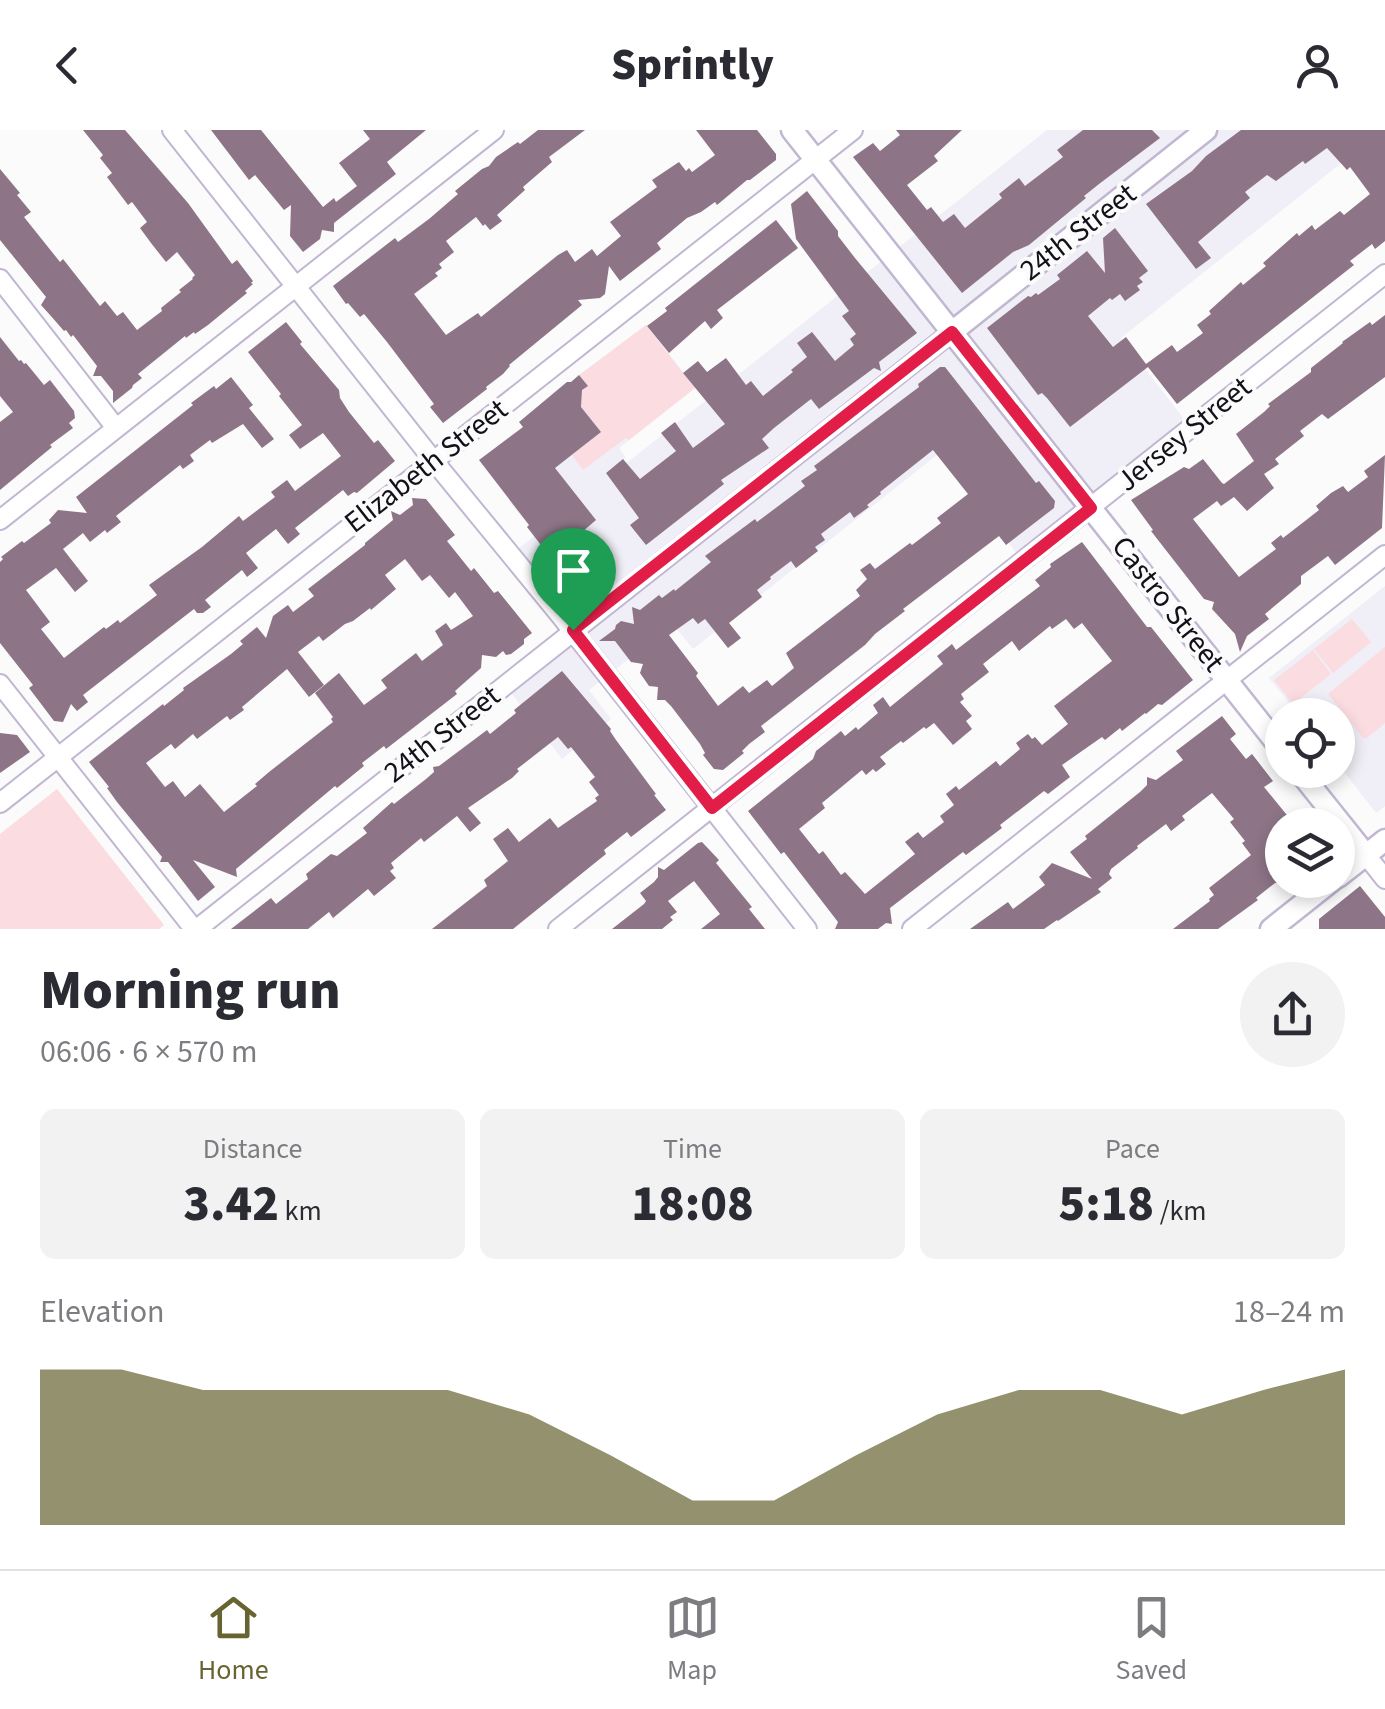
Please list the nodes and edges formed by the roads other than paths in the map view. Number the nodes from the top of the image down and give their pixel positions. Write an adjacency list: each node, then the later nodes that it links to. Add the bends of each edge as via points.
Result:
1 (172, 130): 9 (street)
2 (494, 130): 9 (street)
3 (792, 130): 6 (street, Castro Street)
4 (853, 130): 6 (street, Elizabeth Street)
5 (1206, 130): 10 (street, 24th Street)
6 (816, 160): 10 (street, Castro Street); 12 (street, Elizabeth Street)
7 (1385, 274): 13 (street, Jersey Street)
8 (0, 279): 11 (street)
9 (295, 286): 11 (street); 12 (street)
10 (952, 332): 13 (street, Castro Street); 16 (street, 24th Street)
11 (116, 428): 14 (street)
12 (433, 460): 16 (street); 20 (street, Elizabeth Street)
13 (1091, 508): 17 (street, Castro Street); 23 (street, Jersey Street)
14 (0, 520)
15 (1385, 555): 17 (street)
16 (573, 630): 23 (street); 29 (street, 24th Street)
17 (1228, 680): 19 (street, Castro Street); 32 (street)
18 (0, 684): 20 (street)
19 (1265, 728)
20 (58, 757): 22 (street, Elizabeth Street); 29 (street)
21 (1312, 788): 25 (street)
22 (0, 803)
23 (712, 808): 30 (street, Jersey Street); 31 (street)
24 (1385, 840): 25 (street)
25 (1366, 855): 26 (street); 27 (street)
26 (1355, 863)
27 (1385, 879)
28 (1311, 898): 33 (street)
29 (195, 929)
30 (558, 929)
31 (807, 929)
32 (912, 929)
33 (1271, 929)

